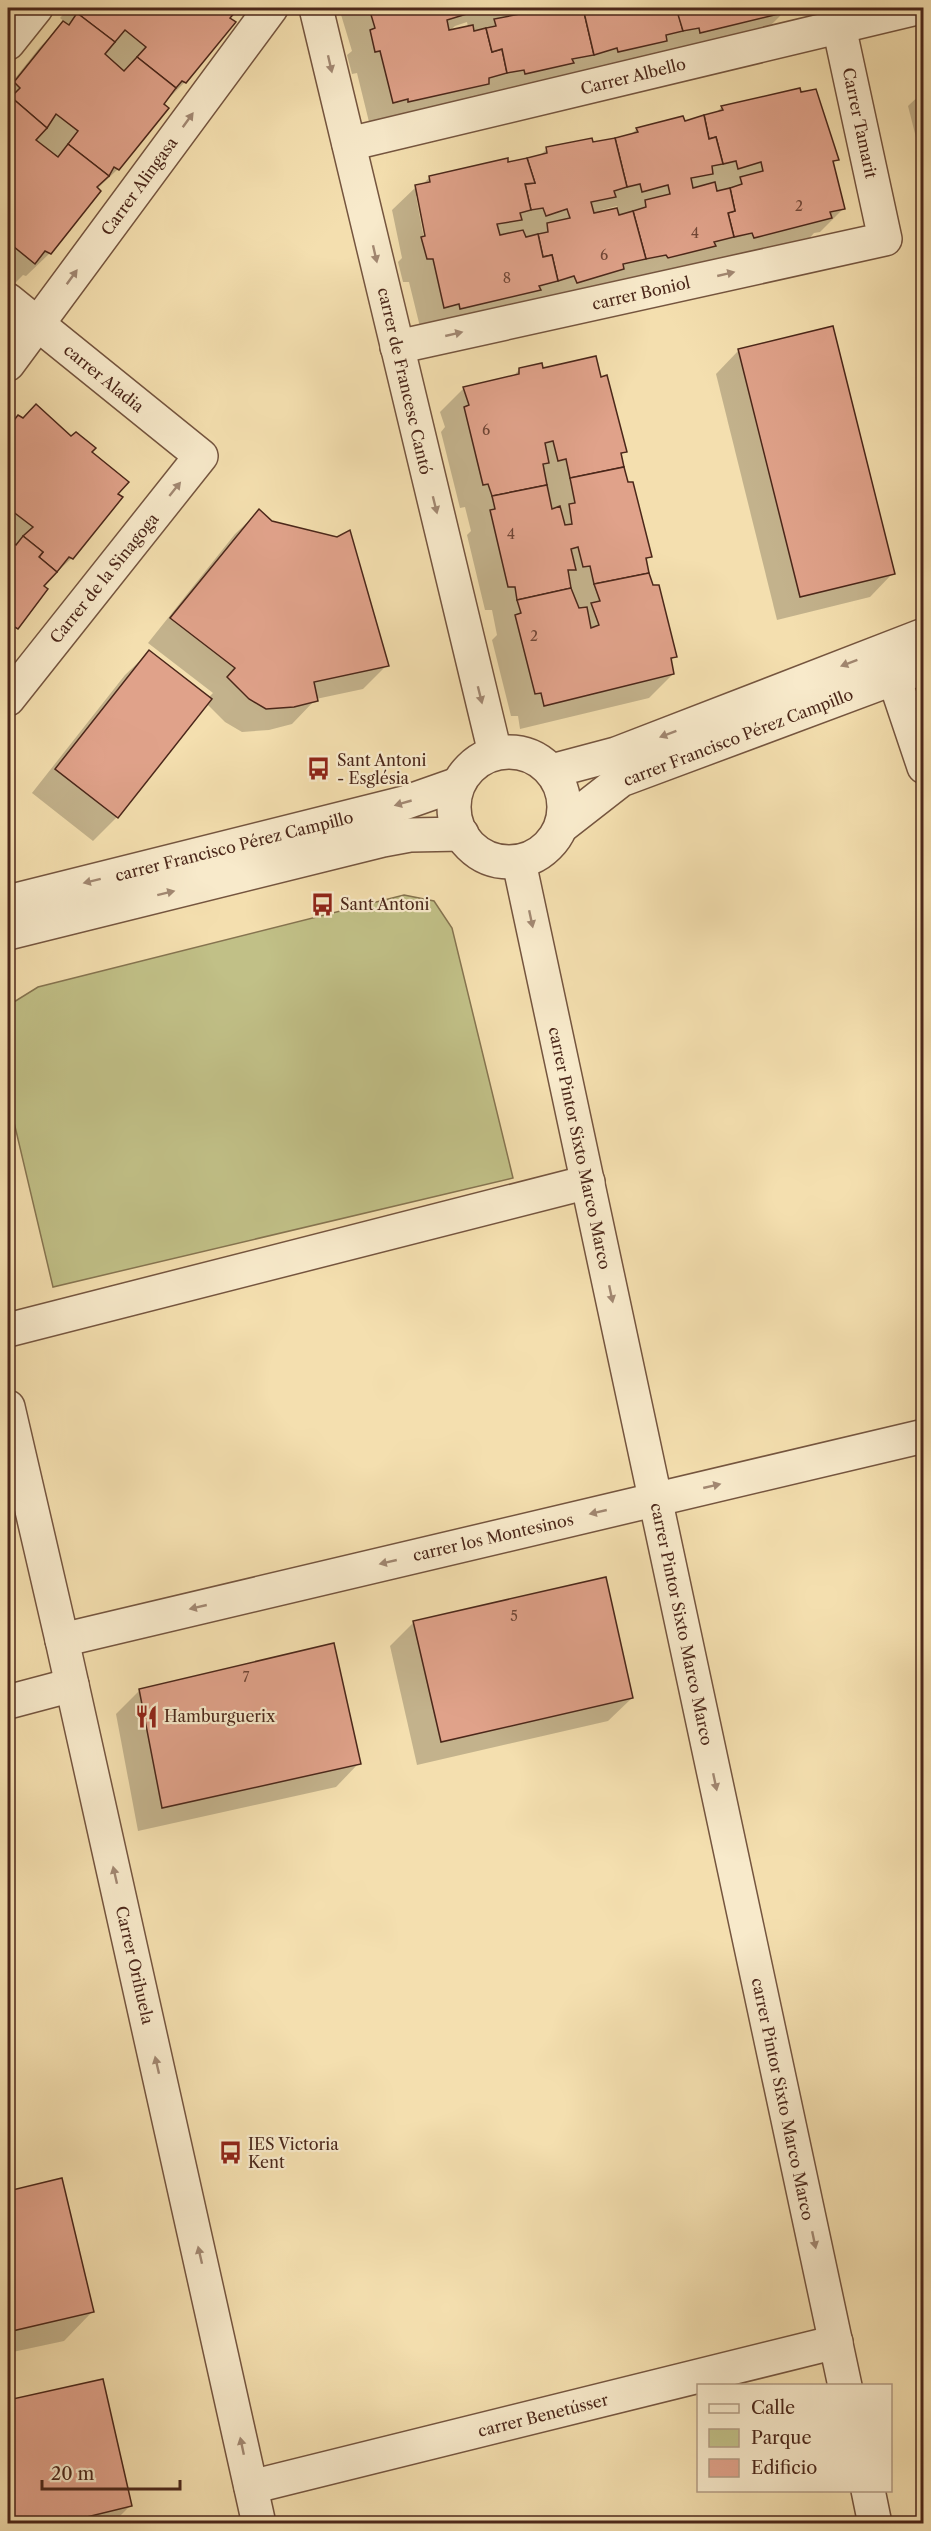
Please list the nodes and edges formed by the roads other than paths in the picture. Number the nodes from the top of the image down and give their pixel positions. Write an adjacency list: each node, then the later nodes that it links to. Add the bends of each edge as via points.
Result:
1 (36, 8): 6 (street)
2 (271, 8): 10 (street, Carrer Alingasa, one-way to 2)
3 (316, 8): 7 (street, carrer de Francesc Cantó, one-way to 7)
4 (917, 8): 5 (street, Carrer Albello)
5 (837, 17): 7 (street, Carrer Albello); 8 (street, Carrer Tamarit)
6 (8, 43)
7 (349, 144): 11 (street, carrer de Francesc Cantó, one-way to 11)
8 (885, 239): 11 (street, carrer Boniol, one-way to 8)
9 (8, 300): 10 (street, carrer Aladia)
10 (37, 324): 12 (street, Carrer Alingasa); 13 (street, carrer Aladia)
11 (397, 347): 17 (street, carrer de Francesc Cantó, one-way to 17)
12 (8, 364)
13 (201, 456): 16 (street, Carrer de la Sinagoga, one-way to 13)
14 (924, 635): 15 (street, carrer Francisco Pérez Campillo)
15 (900, 665): 18 (street); 19 (street, carrer Francisco Pérez Campillo, one-way to 19); 21 (street, carrer Francisco Pérez Campillo, via 621,780)
16 (8, 699)
17 (495, 753): 19 (street, via 530,756); 20 (street, via 476,762)
18 (924, 767)
19 (552, 771): 21 (street, via 563,789)
20 (458, 784): 22 (street, via 455,821); 24 (street, carrer Francisco Pérez Campillo, one-way to 24, via 404,803)
21 (562, 826): 23 (street, via 545,850)
22 (462, 834): 23 (street, via 484,856 500,862); 25 (street, carrer Francisco Pérez Campillo, one-way to 22, via 383,840)
23 (519, 862): 26 (street, carrer Pintor Sixto Marco Marco, one-way to 26)
24 (8, 902)
25 (8, 933)
26 (588, 1182): 27 (street); 30 (street, carrer Pintor Sixto Marco Marco, one-way to 30)
27 (8, 1330)
28 (8, 1407): 31 (street, Carrer Orihuela)
29 (924, 1436): 30 (street, carrer los Montesinos, one-way to 29)
30 (655, 1499): 32 (street, carrer los Montesinos, one-way to 32); 35 (street, carrer Pintor Sixto Marco Marco, one-way to 35)
31 (19, 1511): 32 (street, Carrer Orihuela)
32 (62, 1640): 33 (street, Carrer Orihuela)
33 (72, 1685): 34 (street); 37 (street, Carrer Orihuela, one-way to 33)
34 (8, 1702)
35 (836, 2342): 36 (street, carrer Pintor Sixto Marco Marco); 37 (street, carrer Benetússer)
36 (845, 2384)
37 (251, 2487): 39 (street, Carrer Orihuela)
38 (867, 2492): 40 (street)
39 (259, 2523)
40 (875, 2523)

